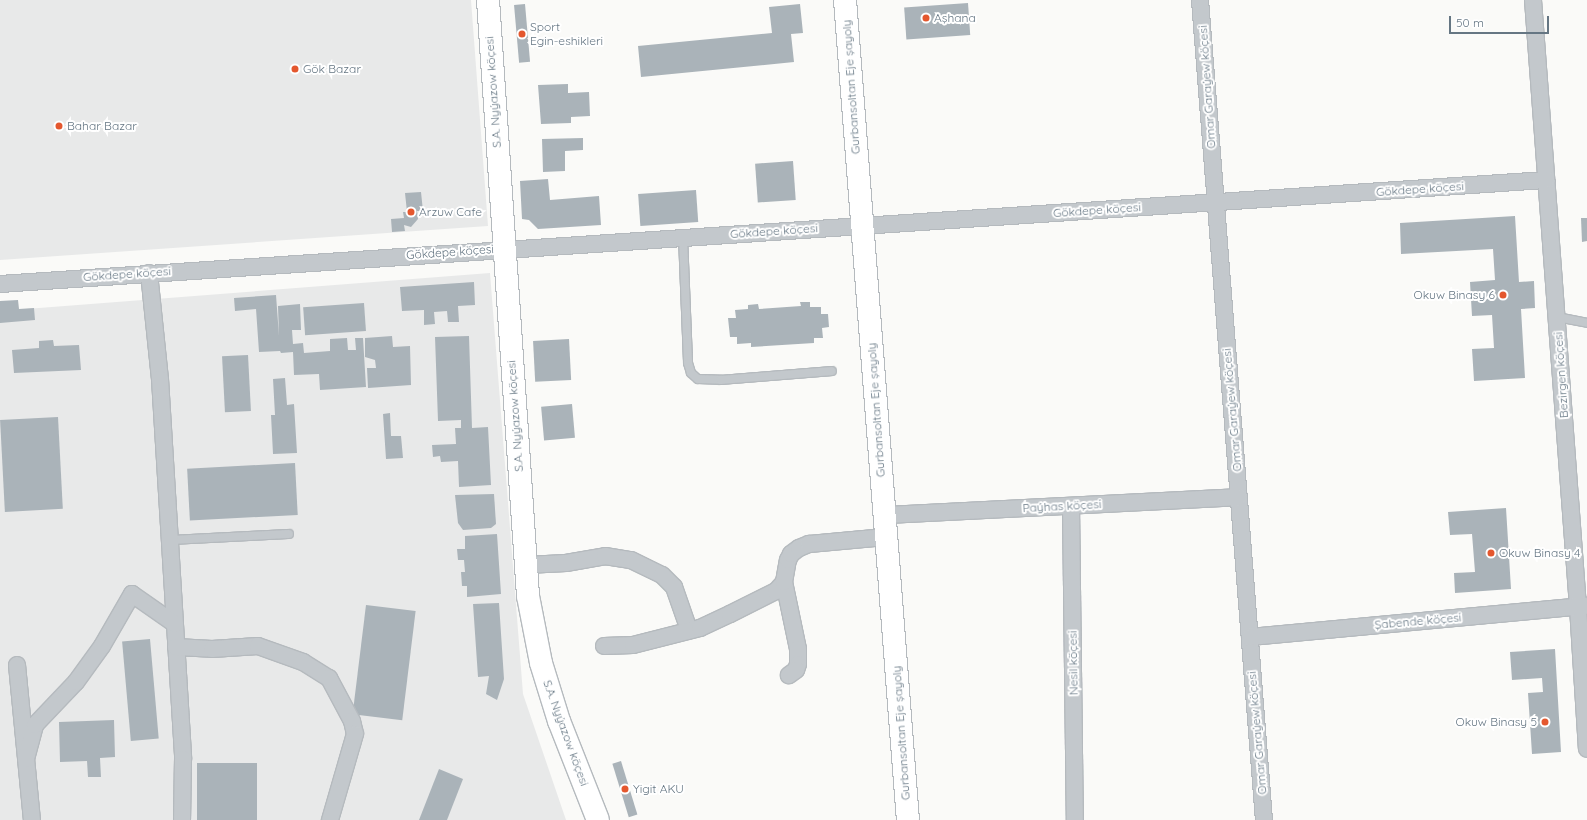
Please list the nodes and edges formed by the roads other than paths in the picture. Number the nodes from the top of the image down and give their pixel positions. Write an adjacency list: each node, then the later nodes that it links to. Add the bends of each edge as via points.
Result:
1 (488, 0): 9 (main road, S.A. Nyýazow köçesi)
2 (845, 0): 7 (main road, Gurbansoltan Eje şayoly)
3 (1200, 0): 6 (street, Omar Garaýew köçesi)
4 (1533, 0): 5 (street, Bezirgen köçesi)
5 (1547, 180): 6 (street, Gökdepe köçesi); 12 (street, Bezirgen köçesi)
6 (1216, 202): 7 (street, Gökdepe köçesi); 15 (street, Omar Garaýew köçesi)
7 (862, 225): 8 (street, Gökdepe köçesi); 17 (main road, Gurbansoltan Eje şayoly)
8 (683, 237): 9 (street, Gökdepe köçesi); 14 (lane, via 688,362 691,373 698,379 721,380)
9 (503, 249): 10 (street, Gökdepe köçesi); 21 (main road, S.A. Nyýazow köçesi)
10 (149, 273): 11 (street, Gökdepe köçesi); 20 (street, via 160,379)
11 (0, 284)
12 (1557, 317): 13 (lane); 23 (street, Bezirgen köçesi)
13 (1587, 323)
14 (832, 371)
15 (1239, 498): 16 (street, Paýhas köçesi); 26 (street, Omar Garaýew köçesi)
16 (1071, 506): 17 (street, Paýhas köçesi); 38 (street, Nesil köçesi)
17 (885, 514): 19 (main road, Gurbansoltan Eje şayoly)
18 (289, 534): 20 (lane)
19 (886, 537): 22 (street, via 809,544 799,548 788,560); 37 (main road, Gurbansoltan Eje şayoly)
20 (170, 540): 24 (street)
21 (526, 565): 25 (street, via 566,563 605,556 632,560 662,575 674,587); 36 (main road, S.A. Nyýazow köçesi, via 529,602 541,663 559,721)
22 (784, 582): 25 (street, via 776,591 737,611 700,628); 30 (street, via 798,649 796,670)
23 (1583, 607): 26 (street, Şabende köçesi); 31 (street, Bezirgen köçesi)
24 (175, 624): 28 (street); 32 (street, via 132,594 102,646 76,682 35,725)
25 (689, 630): 27 (street, via 633,645)
26 (1250, 637): 39 (street, Omar Garaýew köçesi)
27 (604, 646)
28 (176, 647): 34 (street, via 183,759); 35 (street, via 212,649 258,646 303,662 329,678 352,721 355,734)
29 (17, 665): 32 (street)
30 (789, 675)
31 (1587, 749)
32 (26, 759): 33 (street)
33 (32, 820)
34 (182, 820)
35 (330, 820)
36 (598, 820)
37 (908, 820)
38 (1075, 820)
39 (1264, 820)

